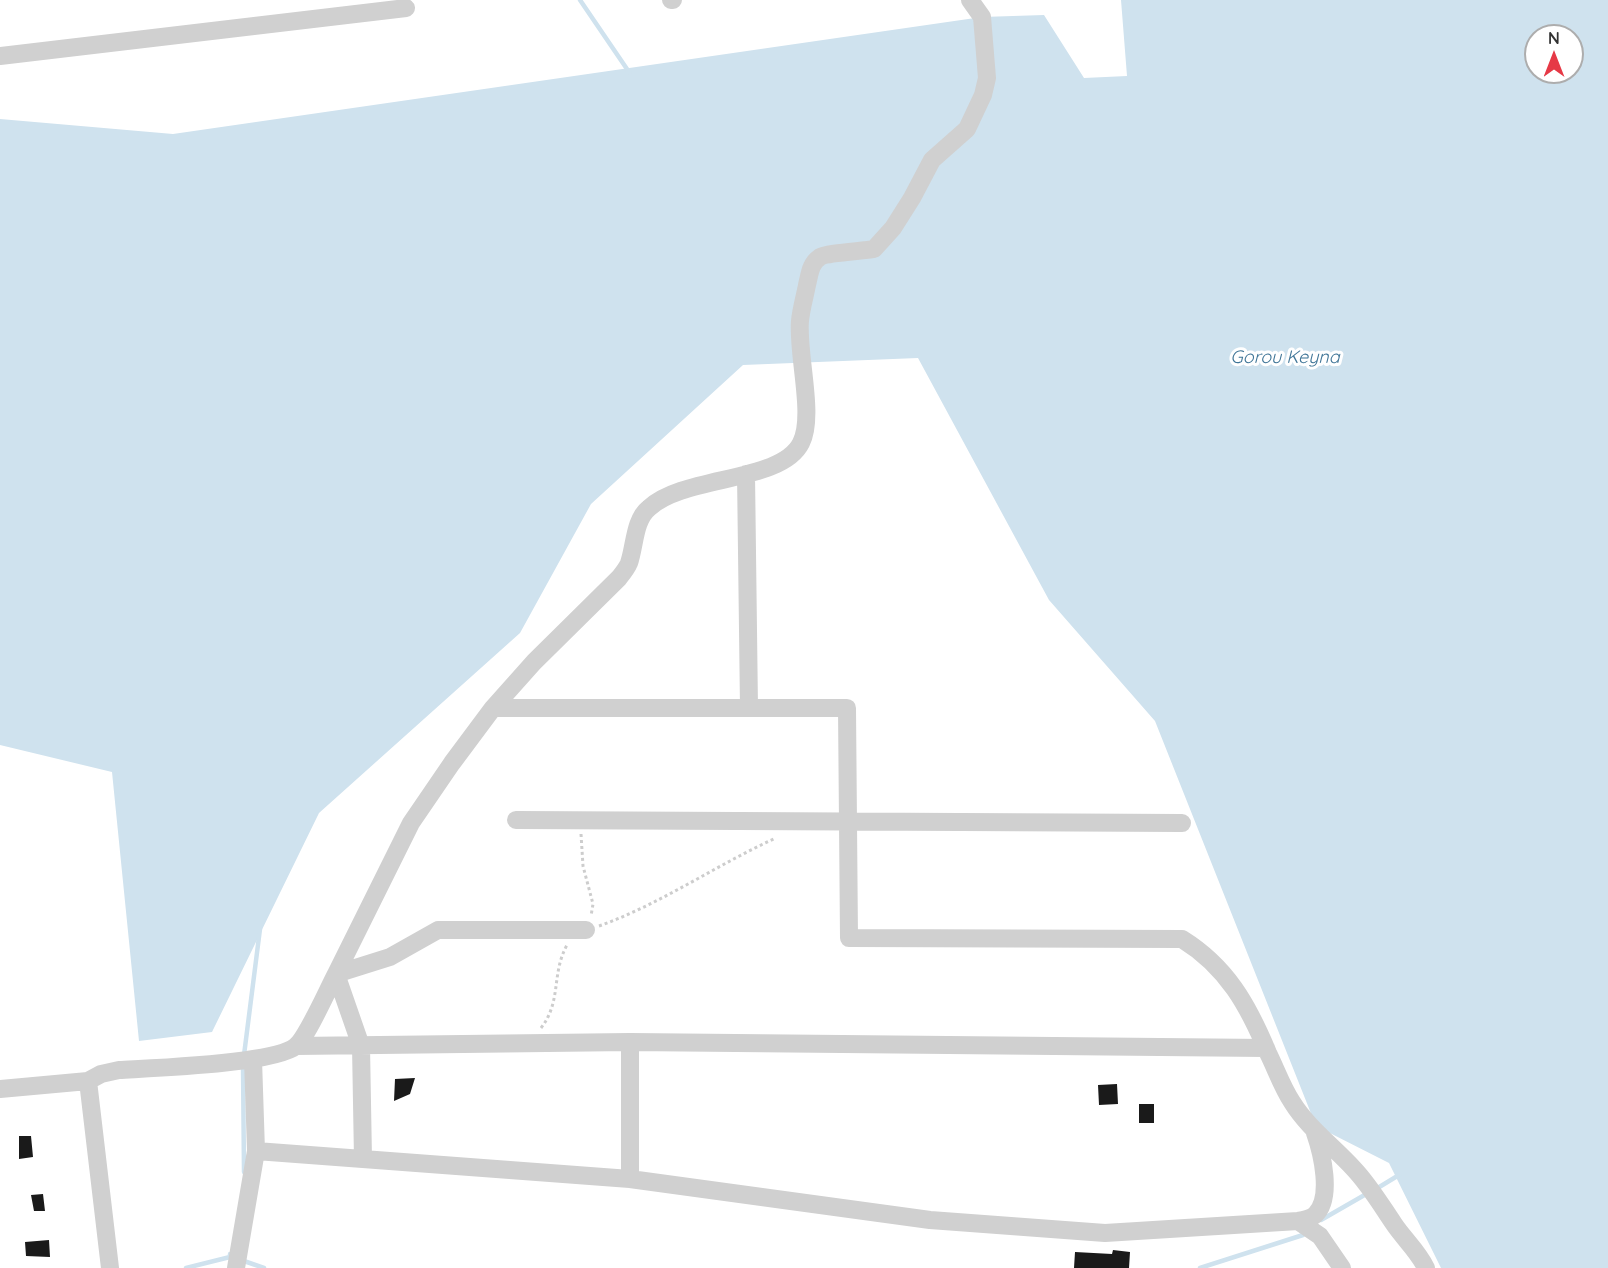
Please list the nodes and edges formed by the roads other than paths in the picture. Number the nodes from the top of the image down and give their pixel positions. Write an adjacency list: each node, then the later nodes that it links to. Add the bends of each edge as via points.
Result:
1 (970, 0): 4 (street, via 982,17 987,78 967,129 932,160 893,228 874,249 822,255 812,264 800,321 807,412 801,443 780,462)
2 (406, 8): 3 (street)
3 (0, 56)
4 (746, 474): 5 (street, via 686,488 650,506 644,512 620,578); 6 (street)
5 (493, 708): 6 (street); 11 (street, via 411,823)
6 (749, 708): 8 (street, via 847,708)
7 (516, 820): 8 (street)
8 (849, 822): 9 (street); 15 (street, via 849,938 1182,939 1221,971 1255,1022)
9 (1182, 823)
10 (586, 930): 11 (street, via 438,930 390,957)
11 (336, 974): 13 (street); 14 (street)
12 (630, 1042): 14 (street); 15 (street); 22 (street)
13 (296, 1046): 14 (street); 16 (street)
14 (361, 1046): 21 (street)
15 (1266, 1048): 19 (street, via 1292,1102)
16 (253, 1059): 17 (street, via 119,1070); 20 (street)
17 (88, 1081): 18 (street); 24 (street)
18 (0, 1089)
19 (1315, 1131): 23 (street, via 1323,1161 1324,1192 1316,1214); 27 (street, via 1372,1190)
20 (256, 1151): 21 (street); 25 (street)
21 (363, 1159): 22 (street)
22 (630, 1179): 23 (street, via 930,1220 1105,1233)
23 (1298, 1221): 26 (street, via 1320,1236)
24 (110, 1268)
25 (236, 1268)
26 (1342, 1268)
27 (1426, 1268)

